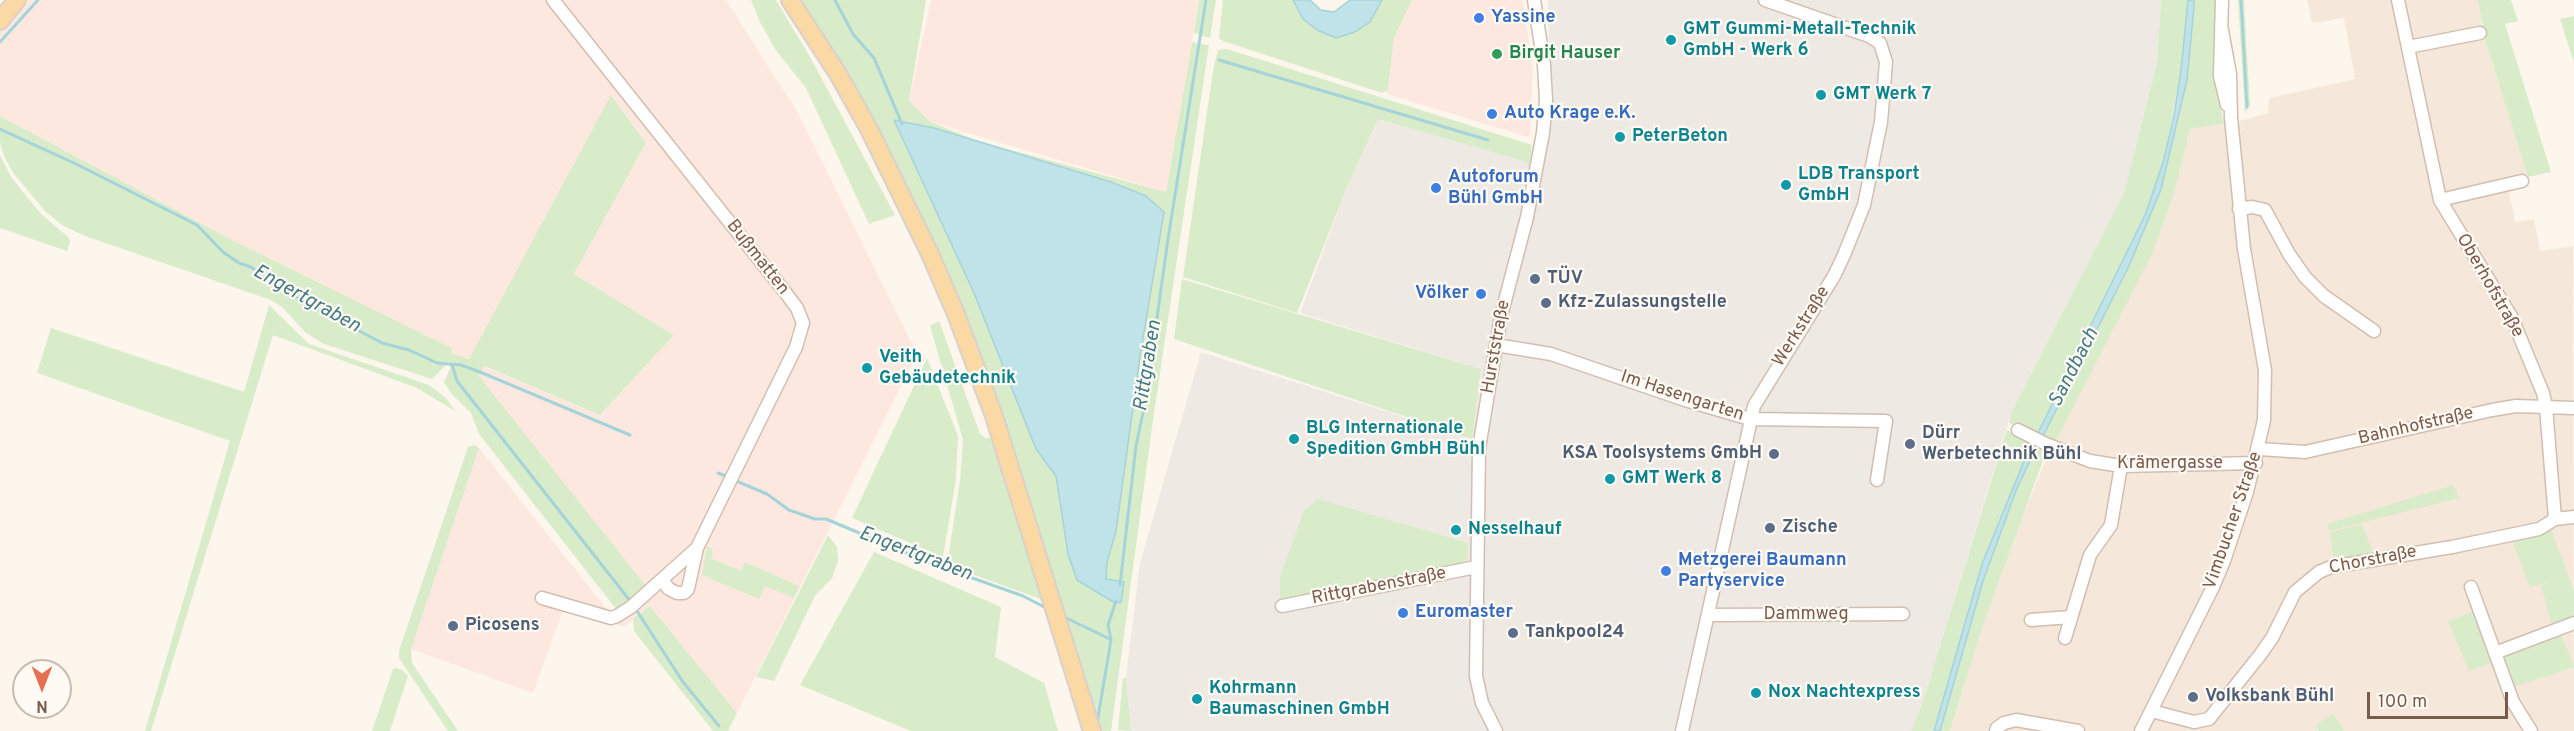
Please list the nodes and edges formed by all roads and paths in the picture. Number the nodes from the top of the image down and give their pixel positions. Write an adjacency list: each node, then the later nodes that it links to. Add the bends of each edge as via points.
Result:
1 (17, 0): 8 (main road)
2 (553, 0): 26 (street, Bußmatten, via 800,314 800,340)
3 (790, 0): 40 (main road, via 869,129 956,314 993,416)
4 (1534, 0): 15 (street, Hurststraße, via 1544,65 1544,134)
5 (1765, 0): 18 (street, Werkstraße, via 1869,36 1880,43 1886,62 1878,140 1864,205 1834,276 1754,406)
6 (2222, 0): 13 (street, Vimbucher Straße, via 2221,25 2230,74)
7 (2398, 0): 10 (street, Oberhofstraße)
8 (0, 21)
9 (2480, 33): 10 (street)
10 (2408, 47): 12 (street, Oberhofstraße)
11 (2522, 181): 12 (street)
12 (2440, 200): 16 (street, Oberhofstraße, via 2512,318)
13 (2239, 209): 14 (street, via 2265,210 2305,277 2324,296); 20 (street, Vimbucher Straße, via 2265,370)
14 (2374, 331)
15 (1496, 345): 18 (street, Im Hasengarten, via 1551,354); 27 (street, Hurststraße, via 1479,448)
16 (2546, 407): 17 (street, Bahnhofstraße); 20 (street, Bahnhofstraße, via 2492,410 2305,452); 25 (street)
17 (2574, 408)
18 (1750, 419): 23 (street, Im Hasengarten, via 1886,422); 33 (street, Werkstraße)
19 (2018, 430): 22 (street, Krämergasse, via 2090,461)
20 (2259, 448): 21 (street, Vimbucher Straße)
21 (2256, 463): 22 (street, Krämergasse); 39 (street, Vimbucher Straße, via 2213,587)
22 (2121, 466): 34 (street, via 2111,525 2090,555)
23 (1877, 480)
24 (2574, 517): 25 (street, Chorstraße)
25 (2555, 519): 39 (street, Chorstraße, via 2539,529 2319,572 2295,592 2272,638 2209,719 2194,722)
26 (697, 548): 28 (street, Bußmatten); 28 (street, Bußmatten, via 684,593 669,589)
27 (1476, 567): 31 (street, Rittgrabenstraße); 41 (street, Hurststraße, via 1476,676 1482,703)
28 (662, 579): 30 (street, Bußmatten, via 631,607 611,618)
29 (2471, 588): 38 (street)
30 (542, 598)
31 (1282, 606)
32 (1904, 614): 33 (street, Dammweg)
33 (1708, 615): 42 (street, Werkstraße)
34 (2070, 617): 35 (street); 37 (street)
35 (2031, 620)
36 (2574, 623): 38 (street)
37 (2065, 638)
38 (2495, 653): 46 (street, via 2513,702)
39 (2151, 711): 45 (street, Vimbucher Straße)
40 (1091, 727)
41 (1496, 731)
42 (1682, 731)
43 (1996, 731): 44 (street, via 2004,723 2016,720)
44 (2078, 731)
45 (2141, 731)
46 (2531, 731)

